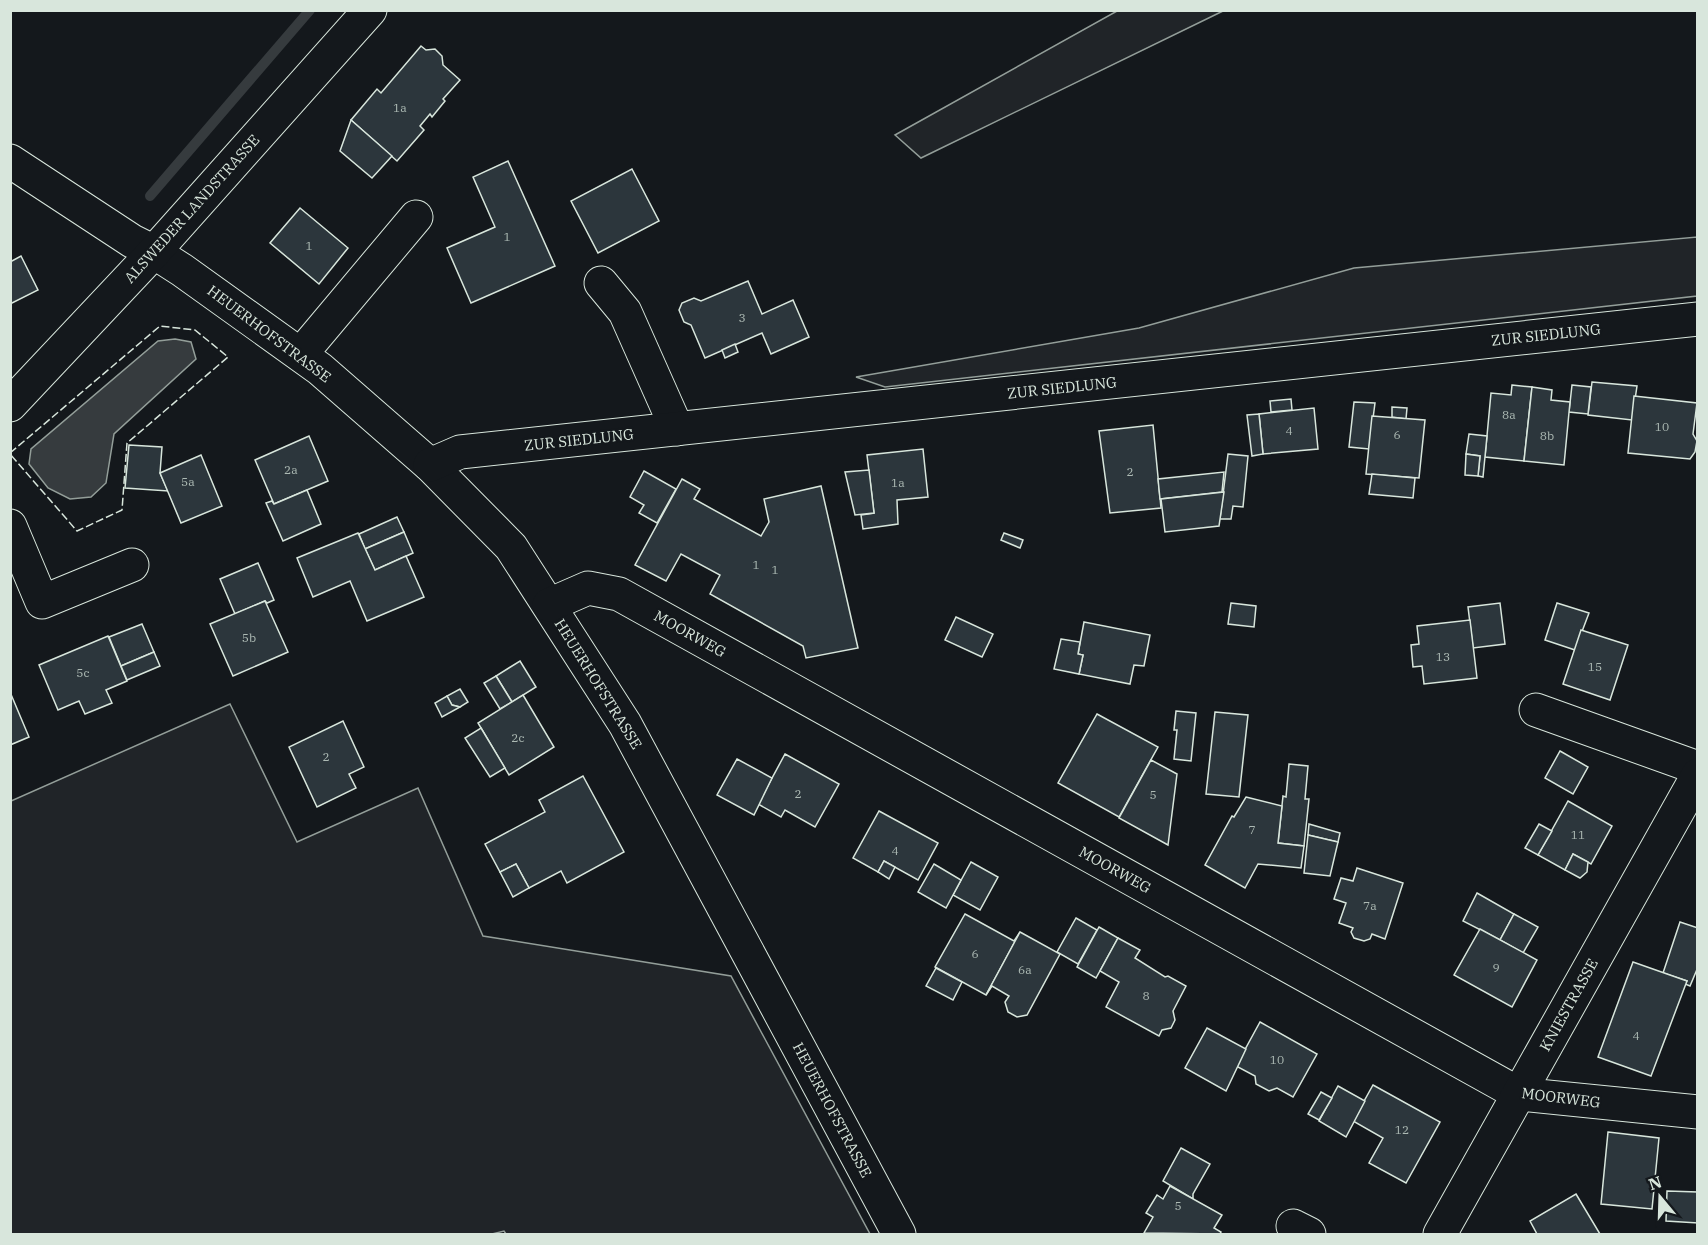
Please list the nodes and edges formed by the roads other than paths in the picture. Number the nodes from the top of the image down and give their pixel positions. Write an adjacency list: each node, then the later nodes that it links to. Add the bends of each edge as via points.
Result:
1 (370, 10): 4 (street, ALSWEDER LANDSTRASSE)
2 (10, 161): 4 (street, HEUERHOFSTRASSE)
3 (416, 217): 7 (street)
4 (154, 252): 7 (street, HEUERHOFSTRASSE); 8 (street, ALSWEDER LANDSTRASSE)
5 (601, 283): 9 (street, via 625,312)
6 (1698, 319): 9 (street, ZUR SIEDLUNG)
7 (301, 354): 10 (street, HEUERHOFSTRASSE)
8 (10, 405)
9 (677, 429): 10 (street, ZUR SIEDLUNG, via 460,452)
10 (429, 465): 13 (street, HEUERHOFSTRASSE, via 511,547)
11 (10, 526): 12 (street, via 42,602)
12 (132, 565)
13 (549, 605): 17 (street, MOORWEG, via 588,588 619,594); 19 (street, HEUERHOFSTRASSE, via 625,724)
14 (1536, 710): 15 (street)
15 (1698, 768)
16 (1698, 775): 17 (street, KNIESTRASSE)
17 (1519, 1094): 18 (street, MOORWEG); 20 (street, KNIESTRASSE)
18 (1698, 1112)
19 (899, 1234)
20 (1440, 1234)

